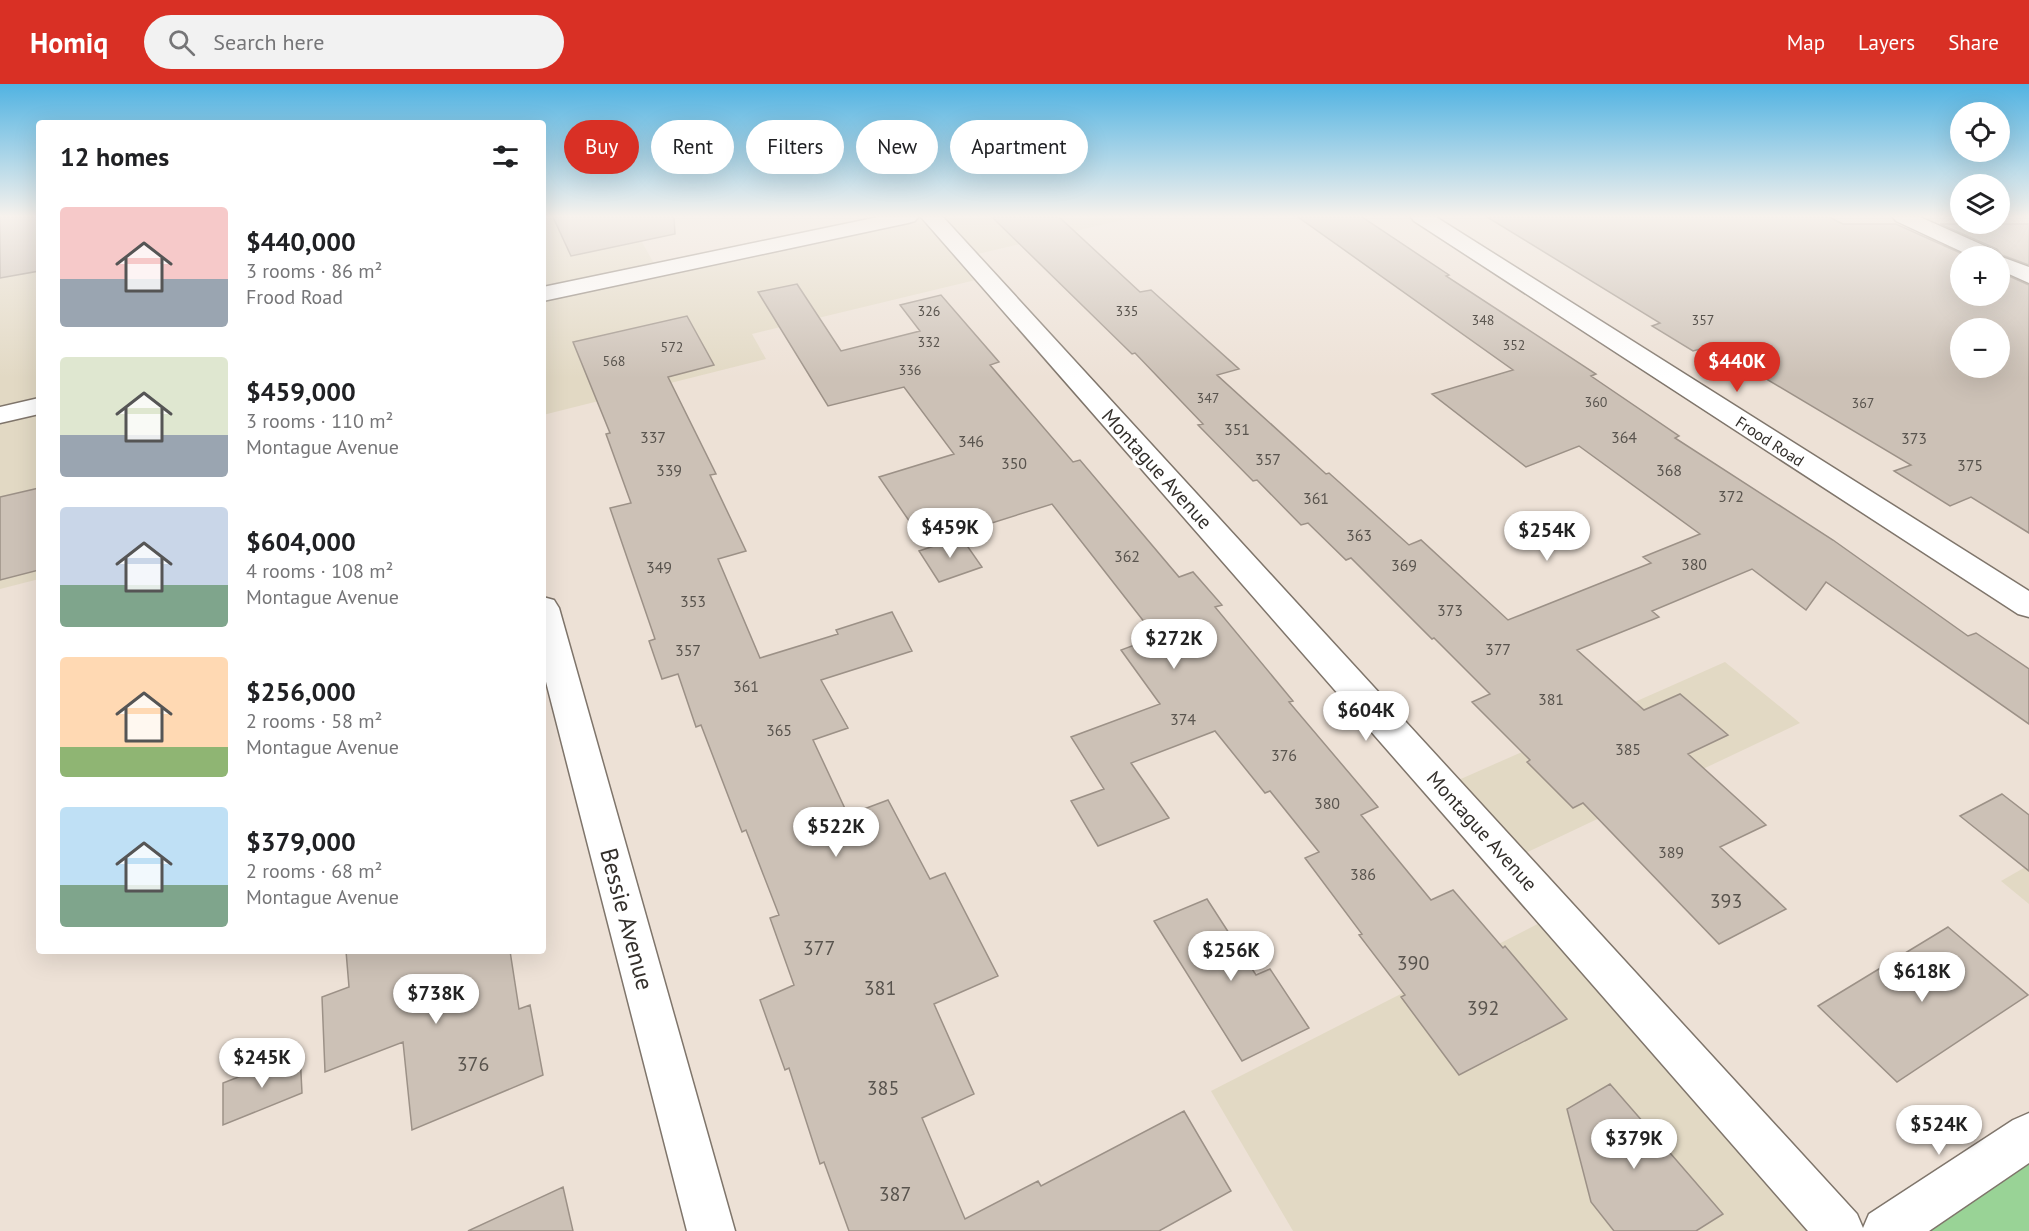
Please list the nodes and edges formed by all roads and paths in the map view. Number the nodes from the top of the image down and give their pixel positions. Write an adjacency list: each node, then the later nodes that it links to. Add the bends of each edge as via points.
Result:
1 (655, 271): 4 (street)
2 (979, 271): 11 (street, Montague Avenue)
3 (1504, 271): 7 (street, Frood Road)
4 (546, 293)
5 (36, 407): 6 (street)
6 (0, 415)
7 (2029, 606)
8 (546, 619): 10 (street, Bessie Avenue)
9 (2029, 1136): 12 (street)
10 (711, 1231)
11 (1840, 1231)
12 (1886, 1231)

